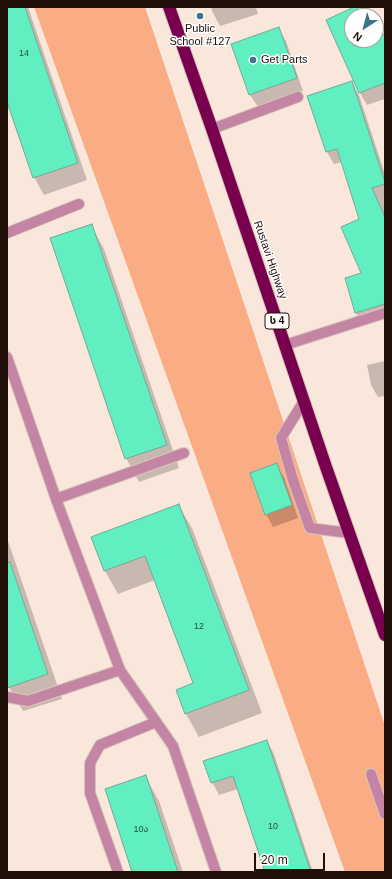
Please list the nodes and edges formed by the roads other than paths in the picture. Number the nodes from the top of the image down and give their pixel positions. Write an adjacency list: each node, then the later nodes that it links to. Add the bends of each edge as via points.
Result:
1 (169, 7): 3 (highway, Rustavi Highway / ს 4)
2 (298, 97): 3 (street)
3 (212, 129): 7 (highway, Rustavi Highway / ს 4)
4 (79, 204): 5 (street)
5 (7, 233)
6 (385, 313): 7 (street)
7 (285, 345): 9 (highway, Rustavi Highway / ს 4)
8 (7, 357): 11 (street)
9 (304, 401): 12 (highway, Rustavi Highway / ს 4); 12 (street, via 281,438 300,500 310,528)
10 (184, 453): 11 (street)
11 (56, 499): 14 (street)
12 (349, 533): 13 (highway, Rustavi Highway / ს 4)
13 (385, 635)
14 (120, 670): 15 (street, via 28,700); 16 (street)
15 (7, 697)
16 (156, 722): 19 (street, via 100,745 90,763 90,793); 20 (street, via 173,746)
17 (371, 774): 18 (street)
18 (385, 814)
19 (118, 872)
20 (216, 872)

